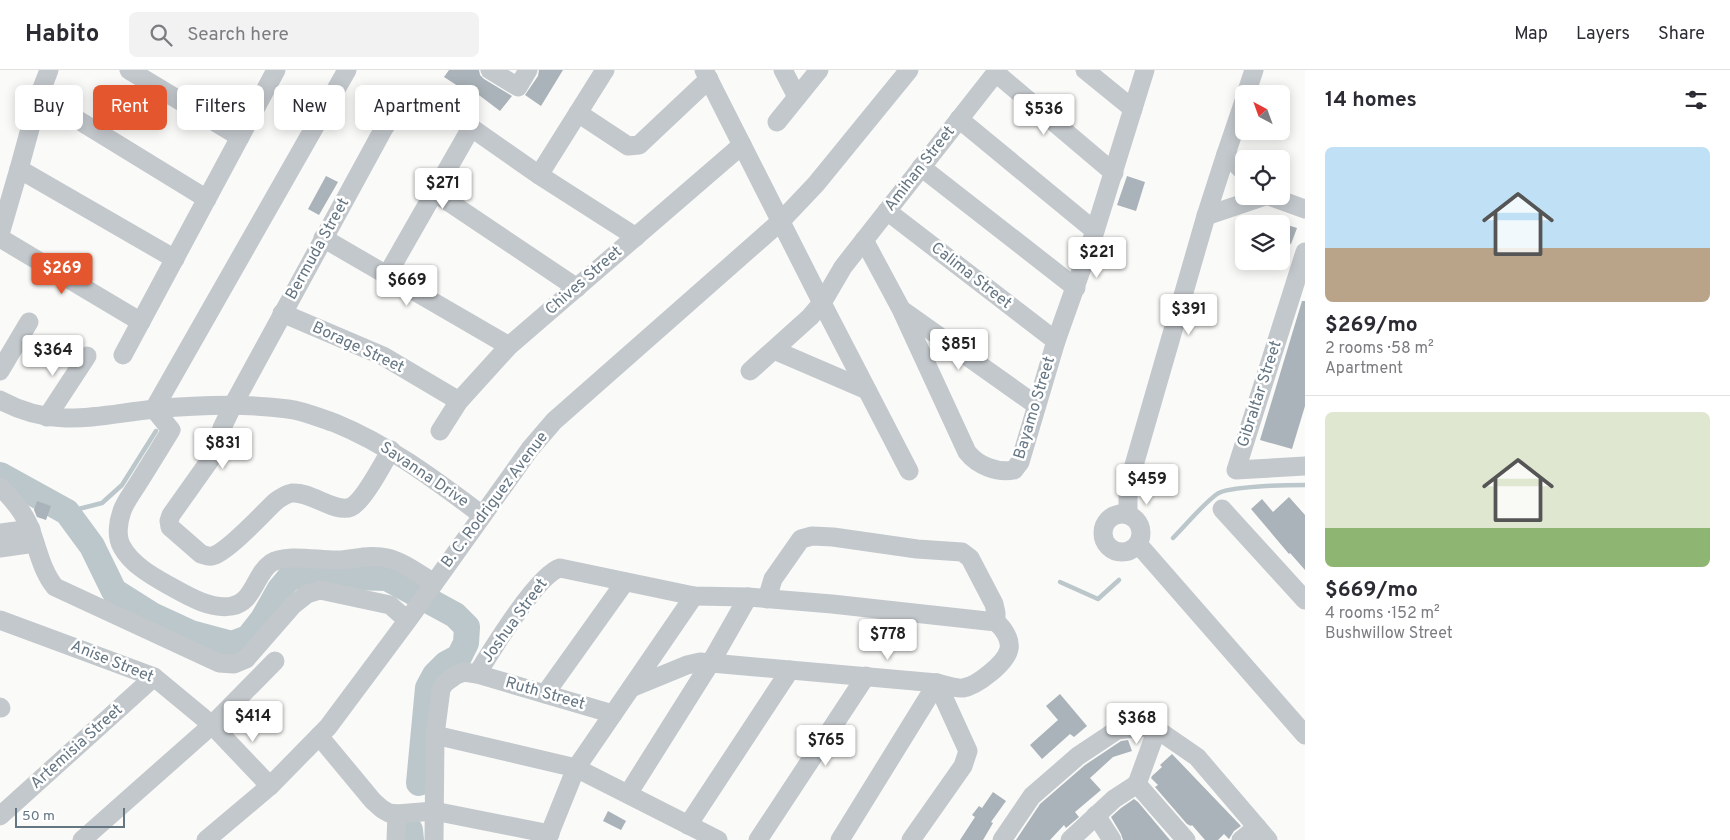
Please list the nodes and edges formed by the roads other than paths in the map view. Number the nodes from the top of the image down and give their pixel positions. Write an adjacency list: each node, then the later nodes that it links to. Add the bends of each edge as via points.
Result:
1 (49, 70): 16 (street)
2 (129, 70): 29 (street)
3 (347, 70): 74 (street)
4 (490, 70): 5 (street, via 518,87)
5 (528, 70)
6 (605, 70): 20 (street)
7 (784, 70): 18 (street)
8 (819, 70): 18 (street)
9 (909, 70): 44 (street, B. C. Rodriguez Avenue, via 816,184)
10 (1085, 70): 19 (street)
11 (1146, 70): 19 (street, Bayamo Street)
12 (1254, 70): 17 (street)
13 (273, 71): 29 (street)
14 (997, 71): 21 (street, Amihan Street); 35 (street)
15 (706, 74): 20 (street, via 639,145 628,146); 30 (street)
16 (44, 85)
17 (1249, 85)
18 (797, 97): 22 (street)
19 (1133, 109): 35 (street, Bayamo Street)
20 (578, 113): 36 (street)
21 (959, 119): 33 (street, Amihan Street); 45 (street)
22 (777, 122)
23 (83, 123): 38 (street)
24 (1235, 128): 31 (street)
25 (30, 130): 34 (street)
26 (383, 130): 49 (street, Bermuda Street)
27 (470, 130): 37 (street)
28 (474, 130): 36 (street)
29 (240, 137): 38 (street)
30 (742, 145): 44 (street); 47 (street, Chives Street)
31 (1226, 154): 32 (street); 43 (street)
32 (1235, 163)
33 (922, 167): 42 (street, Amihan Street); 56 (street)
34 (19, 169): 46 (street); 52 (street)
35 (1114, 173): 45 (street, Bayamo Street)
36 (539, 175): 47 (street)
37 (434, 192): 54 (street); 55 (street)
38 (207, 199): 52 (street)
39 (1290, 204): 41 (street)
40 (1240, 205): 43 (street)
41 (1305, 209)
42 (887, 211): 50 (street, Amihan Street); 62 (street, Calima Street)
43 (1206, 216): 82 (street, via 1128,486)
44 (781, 221): 57 (street); 83 (street, B. C. Rodriguez Avenue, via 554,421)
45 (1095, 231): 56 (street, Bayamo Street)
46 (0, 234)
47 (636, 237): 55 (street, Chives Street)
48 (0, 238): 61 (street)
49 (323, 238): 54 (street); 59 (street, Bermuda Street)
50 (864, 240): 57 (street, Amihan Street); 58 (street, Bayamo Street)
51 (1305, 252): 53 (street, Gibraltar Street)
52 (175, 259): 61 (street)
53 (1302, 274): 78 (street, Gibraltar Street, via 1236,470)
54 (387, 275): 63 (street)
55 (577, 288): 63 (street, Chives Street)
56 (1076, 288): 62 (street, Bayamo Street)
57 (822, 303): 64 (street, Amihan Street); 69 (street)
58 (901, 309): 73 (street); 73 (street, Bayamo Street, via 968,452 980,464 1006,472 1014,470 1020,462)
59 (282, 313): 71 (street, Borage Street, via 383,356); 72 (street, Bermuda Street)
60 (29, 322): 67 (street)
61 (141, 322): 66 (street)
62 (1056, 341): 73 (street, Bayamo Street)
63 (509, 346): 71 (street, Chives Street)
64 (774, 350): 68 (street, Amihan Street); 69 (street)
65 (87, 356): 75 (street)
66 (123, 356)
67 (0, 371)
68 (750, 371)
69 (867, 390): 79 (street)
70 (0, 400): 75 (street, Savanna Drive)
71 (459, 401): 76 (street, Chives Street)
72 (233, 405): 74 (street, Savanna Drive); 77 (street, Savanna Drive, via 288,409 316,416); 77 (street, Bermuda Street, via 215,453 169,521 174,532 207,556 221,552 283,496 303,494 337,507 351,507 363,495)
73 (1036, 405)
74 (154, 409): 75 (street, Savanna Drive, via 75,419); 89 (street, via 171,430 122,509 118,528 121,547 134,562 156,578 197,600 219,607 233,606 246,598 264,569 274,562 374,556 408,566)
75 (47, 417)
76 (440, 431)
77 (390, 450): 83 (street, Savanna Drive)
78 (1305, 464)
79 (909, 470)
80 (0, 487): 85 (street, via 15,503)
81 (1222, 509): 93 (street)
82 (1128, 514): 86 (street, via 1141,527); 86 (street, via 1115,515 1106,524 1104,536 1109,547 1121,552)
83 (482, 515): 89 (street, B. C. Rodriguez Avenue)
84 (0, 533): 85 (street)
85 (33, 536): 87 (street); 94 (street, via 47,577 55,587 219,663 234,664 246,659 293,604 320,590 390,605)
86 (1138, 544): 110 (street)
87 (0, 548)
88 (625, 582): 90 (street); 100 (street, Joshua Street, via 555,569 506,628); 105 (street)
89 (433, 585): 94 (street, B. C. Rodriguez Avenue)
90 (694, 596): 91 (street); 104 (street)
91 (748, 597): 92 (street); 98 (street)
92 (767, 599): 96 (street); 96 (street, via 773,578 801,539 834,537 962,552 970,558 994,604)
93 (1305, 600)
94 (408, 619): 111 (street, B. C. Rodriguez Avenue)
95 (0, 620): 102 (street, Anise Street)
96 (996, 622): 103 (street, via 1008,639 1009,649 989,674 976,684 962,688)
97 (275, 661): 107 (street)
98 (711, 662): 99 (street); 104 (street, via 687,665); 115 (street)
99 (790, 670): 101 (street); 120 (street)
100 (477, 674): 105 (street, Ruth Street); 109 (street, via 456,674 441,689)
101 (866, 676): 103 (street); 128 (street)
102 (154, 677): 107 (street, Anise Street); 119 (street, Artemisia Street)
103 (937, 683): 129 (street); 130 (street, via 968,750 963,766)
104 (631, 688): 106 (street)
105 (546, 694): 106 (street, Ruth Street)
106 (613, 714): 112 (street)
107 (212, 725): 114 (street, Anise Street); 123 (street)
108 (1157, 729): 113 (street); 121 (street, via 1197,756); 131 (street, via 1152,726 1117,730 1078,756 1032,796)
109 (435, 735): 112 (street); 116 (street)
110 (1305, 735)
111 (319, 736): 114 (street, B. C. Rodriguez Avenue); 117 (street, via 382,809)
112 (576, 768): 115 (street); 122 (street)
113 (1137, 784): 118 (street); 134 (street)
114 (270, 786): 124 (street, B. C. Rodriguez Avenue)
115 (628, 794): 120 (street)
116 (434, 811): 117 (street); 122 (street); 126 (street)
117 (397, 814): 125 (street)
118 (1096, 815): 132 (street); 133 (street)
119 (0, 816)
120 (688, 825): 127 (street)
121 (1262, 833): 135 (street)
122 (549, 837)
123 (82, 840)
124 (206, 840)
125 (396, 840)
126 (434, 840)
127 (718, 840)
128 (758, 840)
129 (840, 840)
130 (911, 840)
131 (1002, 840)
132 (1070, 840)
133 (1112, 840)
134 (1186, 840)
135 (1241, 840)

